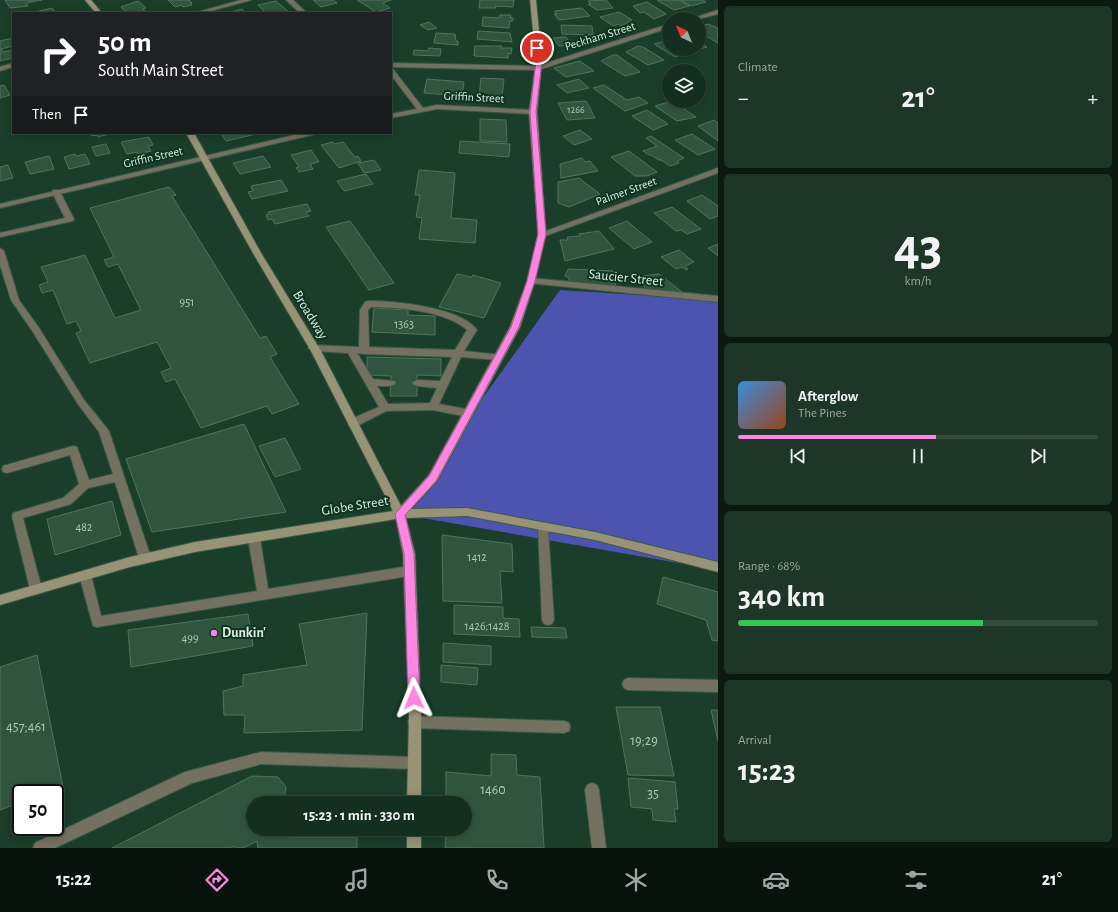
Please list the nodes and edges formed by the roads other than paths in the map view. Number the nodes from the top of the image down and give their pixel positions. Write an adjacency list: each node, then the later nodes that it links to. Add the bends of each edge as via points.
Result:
1 (88, 0): 5 (main road)
2 (248, 0): 6 (street)
3 (290, 0): 7 (street)
4 (532, 0): 13 (main road)
5 (98, 12)
6 (200, 12)
7 (303, 12)
8 (718, 12): 9 (street)
9 (706, 15)
10 (662, 28): 13 (street, Peckham Street)
11 (12, 65): 14 (street)
12 (392, 65): 13 (street)
13 (538, 68): 17 (main road)
14 (0, 69)
15 (392, 71): 16 (street)
16 (420, 110): 17 (street, Griffin Street, via 436,107); 18 (street, Griffin Street)
17 (533, 112): 25 (main road)
18 (392, 116)
19 (191, 134): 21 (main road, Broadway)
20 (308, 134): 21 (street, Griffin Street)
21 (204, 157): 23 (street, Griffin Street); 30 (main road, Broadway)
22 (718, 170): 25 (street, Palmer Street)
23 (56, 192): 24 (street, Griffin Street); 26 (street, via 70,219)
24 (0, 206)
25 (542, 234): 28 (main road)
26 (0, 235)
27 (0, 251): 44 (street, via 15,300 81,402 104,431)
28 (531, 281): 29 (street, Saucier Street); 34 (main road, via 515,327)
29 (718, 300)
30 (313, 348): 31 (street); 42 (main road, Broadway)
31 (351, 350): 32 (street); 35 (street)
32 (364, 351): 33 (street, via 404,355); 33 (street, via 364,307 368,304 388,304 426,309 469,327 472,330)
33 (458, 353): 34 (street); 38 (street)
34 (498, 357): 41 (main road)
35 (369, 382): 36 (street); 40 (street)
36 (390, 383)
37 (417, 383): 38 (street)
38 (443, 385): 39 (street)
39 (433, 406): 40 (street); 41 (street)
40 (384, 408): 42 (street)
41 (468, 413): 46 (main road, via 433,478)
42 (353, 423): 46 (main road, Broadway)
43 (7, 469): 45 (street, via 73,450)
44 (119, 477): 45 (street); 49 (street)
45 (85, 485): 53 (street, via 67,502 17,516)
46 (400, 514): 47 (main road, Globe Street, via 467,512); 48 (main road, Globe Street); 51 (main road, Broadway)
47 (543, 527): 50 (main road, Globe Street, via 595,536); 56 (street)
48 (254, 538): 49 (main road, Globe Street); 54 (street)
49 (145, 558): 52 (main road, Globe Street)
50 (718, 568)
51 (410, 571): 54 (street); 59 (main road, Broadway)
52 (85, 575): 53 (main road, Globe Street); 54 (street, via 97,622)
53 (36, 589): 55 (main road, Globe Street)
54 (263, 595)
55 (0, 600)
56 (548, 620)
57 (628, 684): 58 (street)
58 (718, 686)
59 (414, 722): 60 (street); 61 (main road, Broadway)
60 (564, 727)
61 (414, 763): 63 (main road, Broadway); 65 (street, via 261,758 190,777)
62 (592, 790): 67 (street)
63 (414, 796)
64 (414, 836): 66 (main road)
65 (40, 848)
66 (414, 848)
67 (599, 848)

